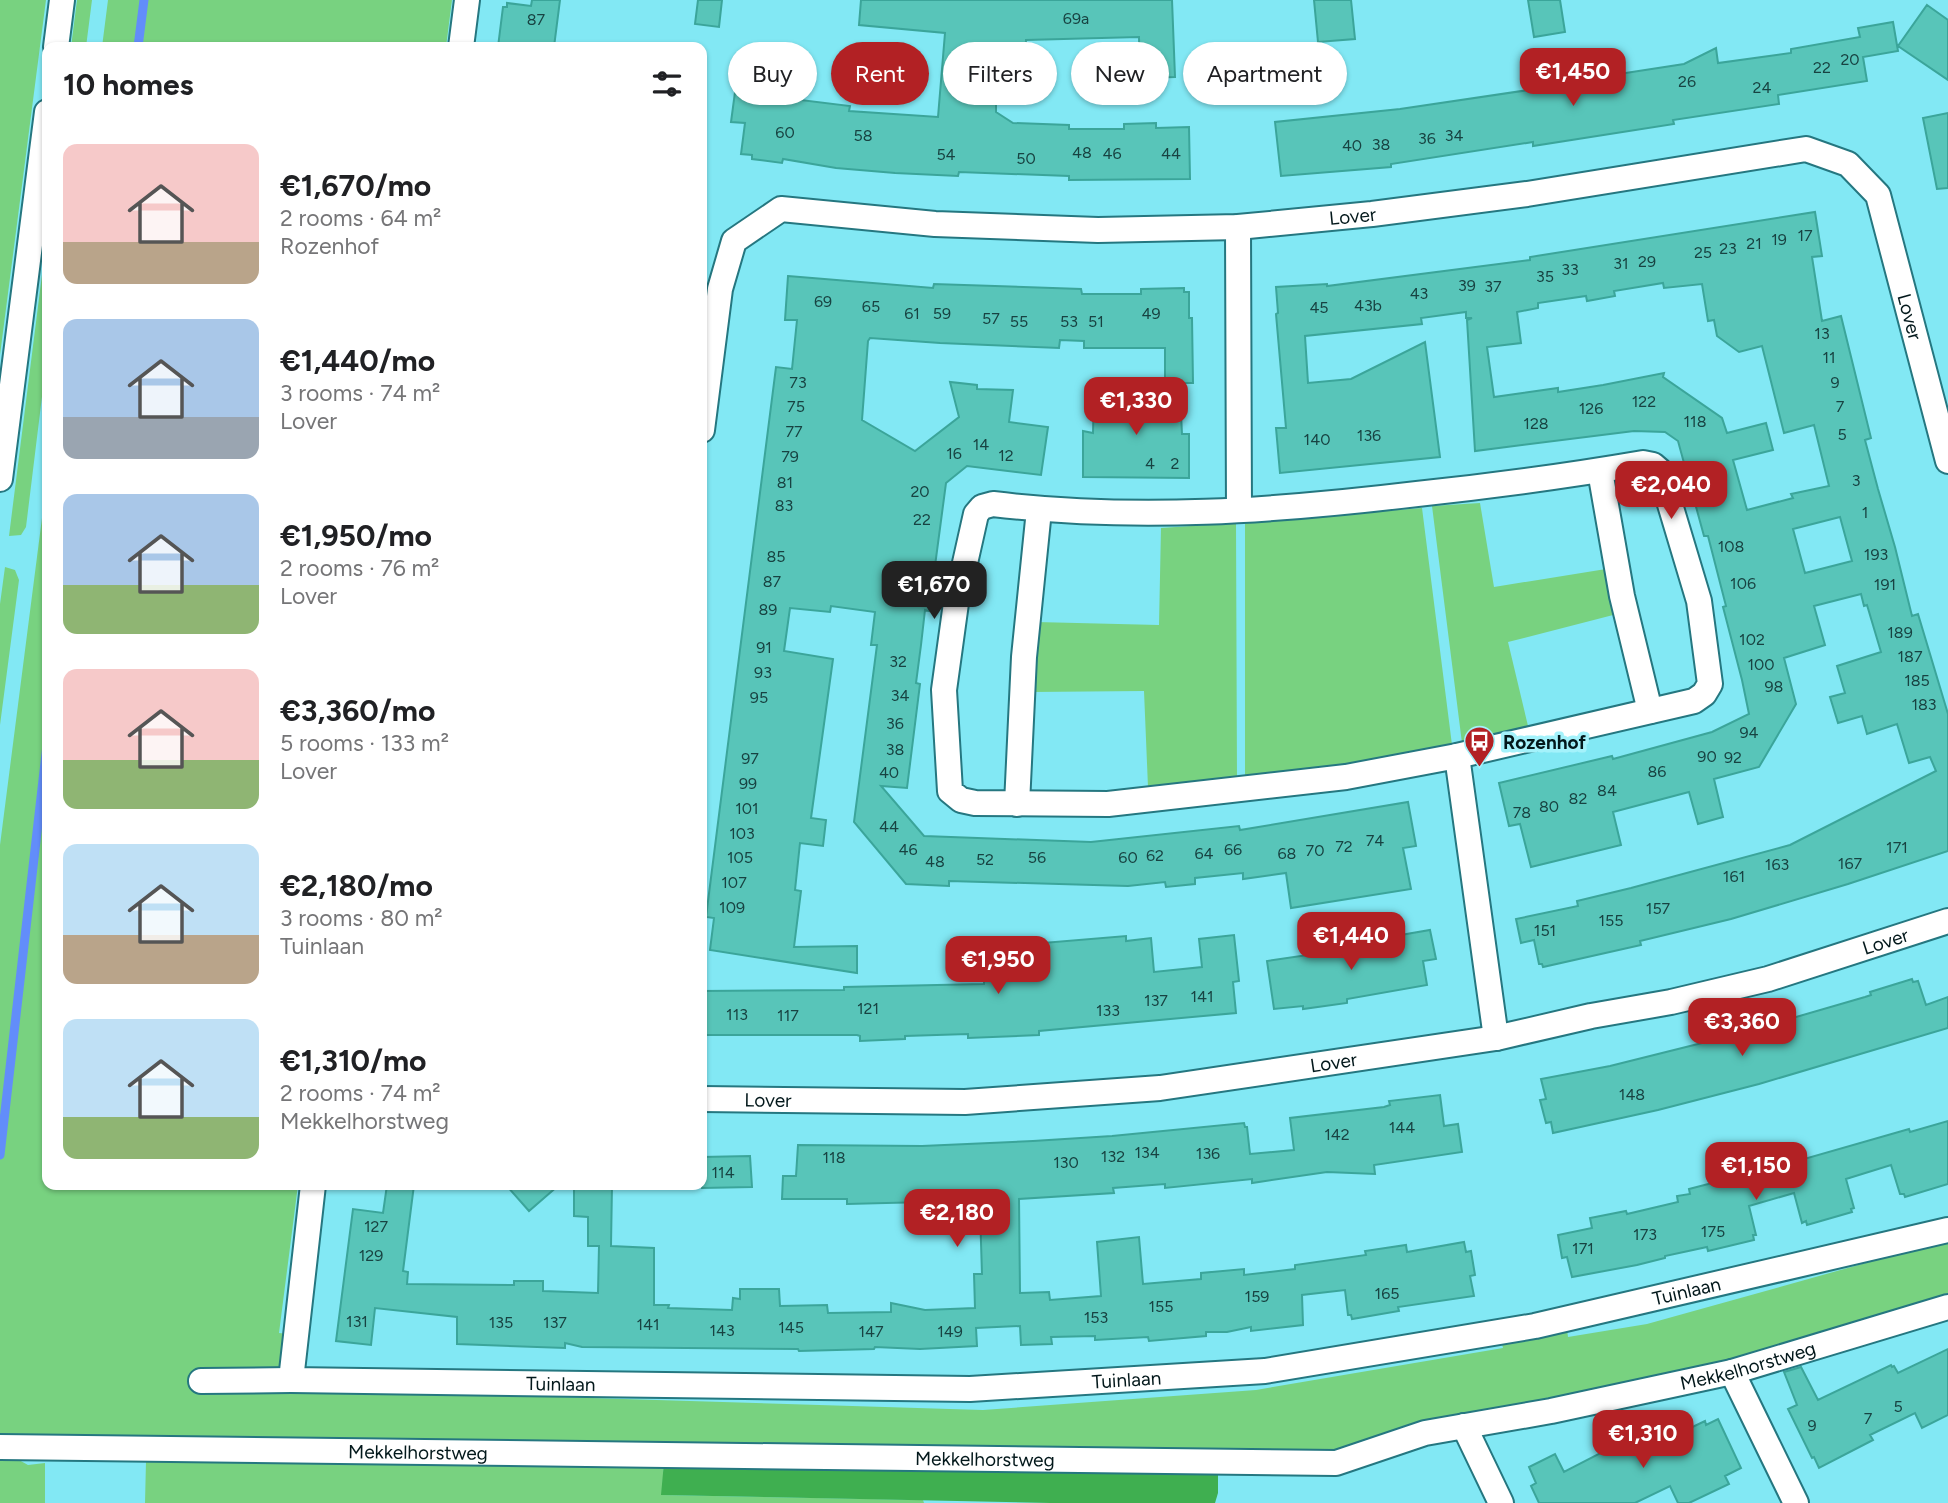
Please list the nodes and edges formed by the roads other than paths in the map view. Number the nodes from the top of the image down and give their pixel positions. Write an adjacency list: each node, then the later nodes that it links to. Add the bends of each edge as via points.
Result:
1 (62, 0): 3 (street)
2 (467, 0): 4 (street)
3 (56, 42)
4 (462, 42)
5 (42, 151): 10 (street)
6 (1238, 227): 7 (street, Lover, via 1098,230 962,225 782,209 734,241 720,289); 8 (street, Lover, via 1527,194 1806,149 1848,164 1878,195); 12 (street)
7 (707, 391)
8 (1948, 461)
9 (1600, 471): 12 (street, via 1330,504); 13 (street, via 1622,596); 13 (street, via 1643,463 1660,471 1699,601 1710,684 1694,701)
10 (0, 479)
11 (1039, 509): 12 (street, via 1123,514); 15 (street, via 1024,657); 15 (street, via 993,504 976,514 956,603 944,690 950,791 975,803)
12 (1239, 510)
13 (1650, 711): 14 (street)
14 (1457, 756): 15 (street, via 1241,790 1108,804); 17 (street)
15 (1017, 804)
16 (1948, 921): 17 (street, Lover, via 1768,979)
17 (1496, 1038): 18 (street, Lover, via 1160,1088 965,1102)
18 (707, 1099)
19 (312, 1190): 23 (street)
20 (1948, 1230): 23 (street, Tuinlaan, via 1535,1326 1265,1371 970,1389)
21 (1948, 1307): 22 (street, Mekkelhorstweg)
22 (1732, 1371): 25 (street, Mekkelhorstweg); 28 (street)
23 (291, 1380): 24 (street, Tuinlaan)
24 (201, 1381)
25 (1464, 1426): 26 (street, Mekkelhorstweg, via 1408,1437 1355,1459 1309,1464); 27 (street)
26 (0, 1447)
27 (1501, 1503)
28 (1796, 1503)

